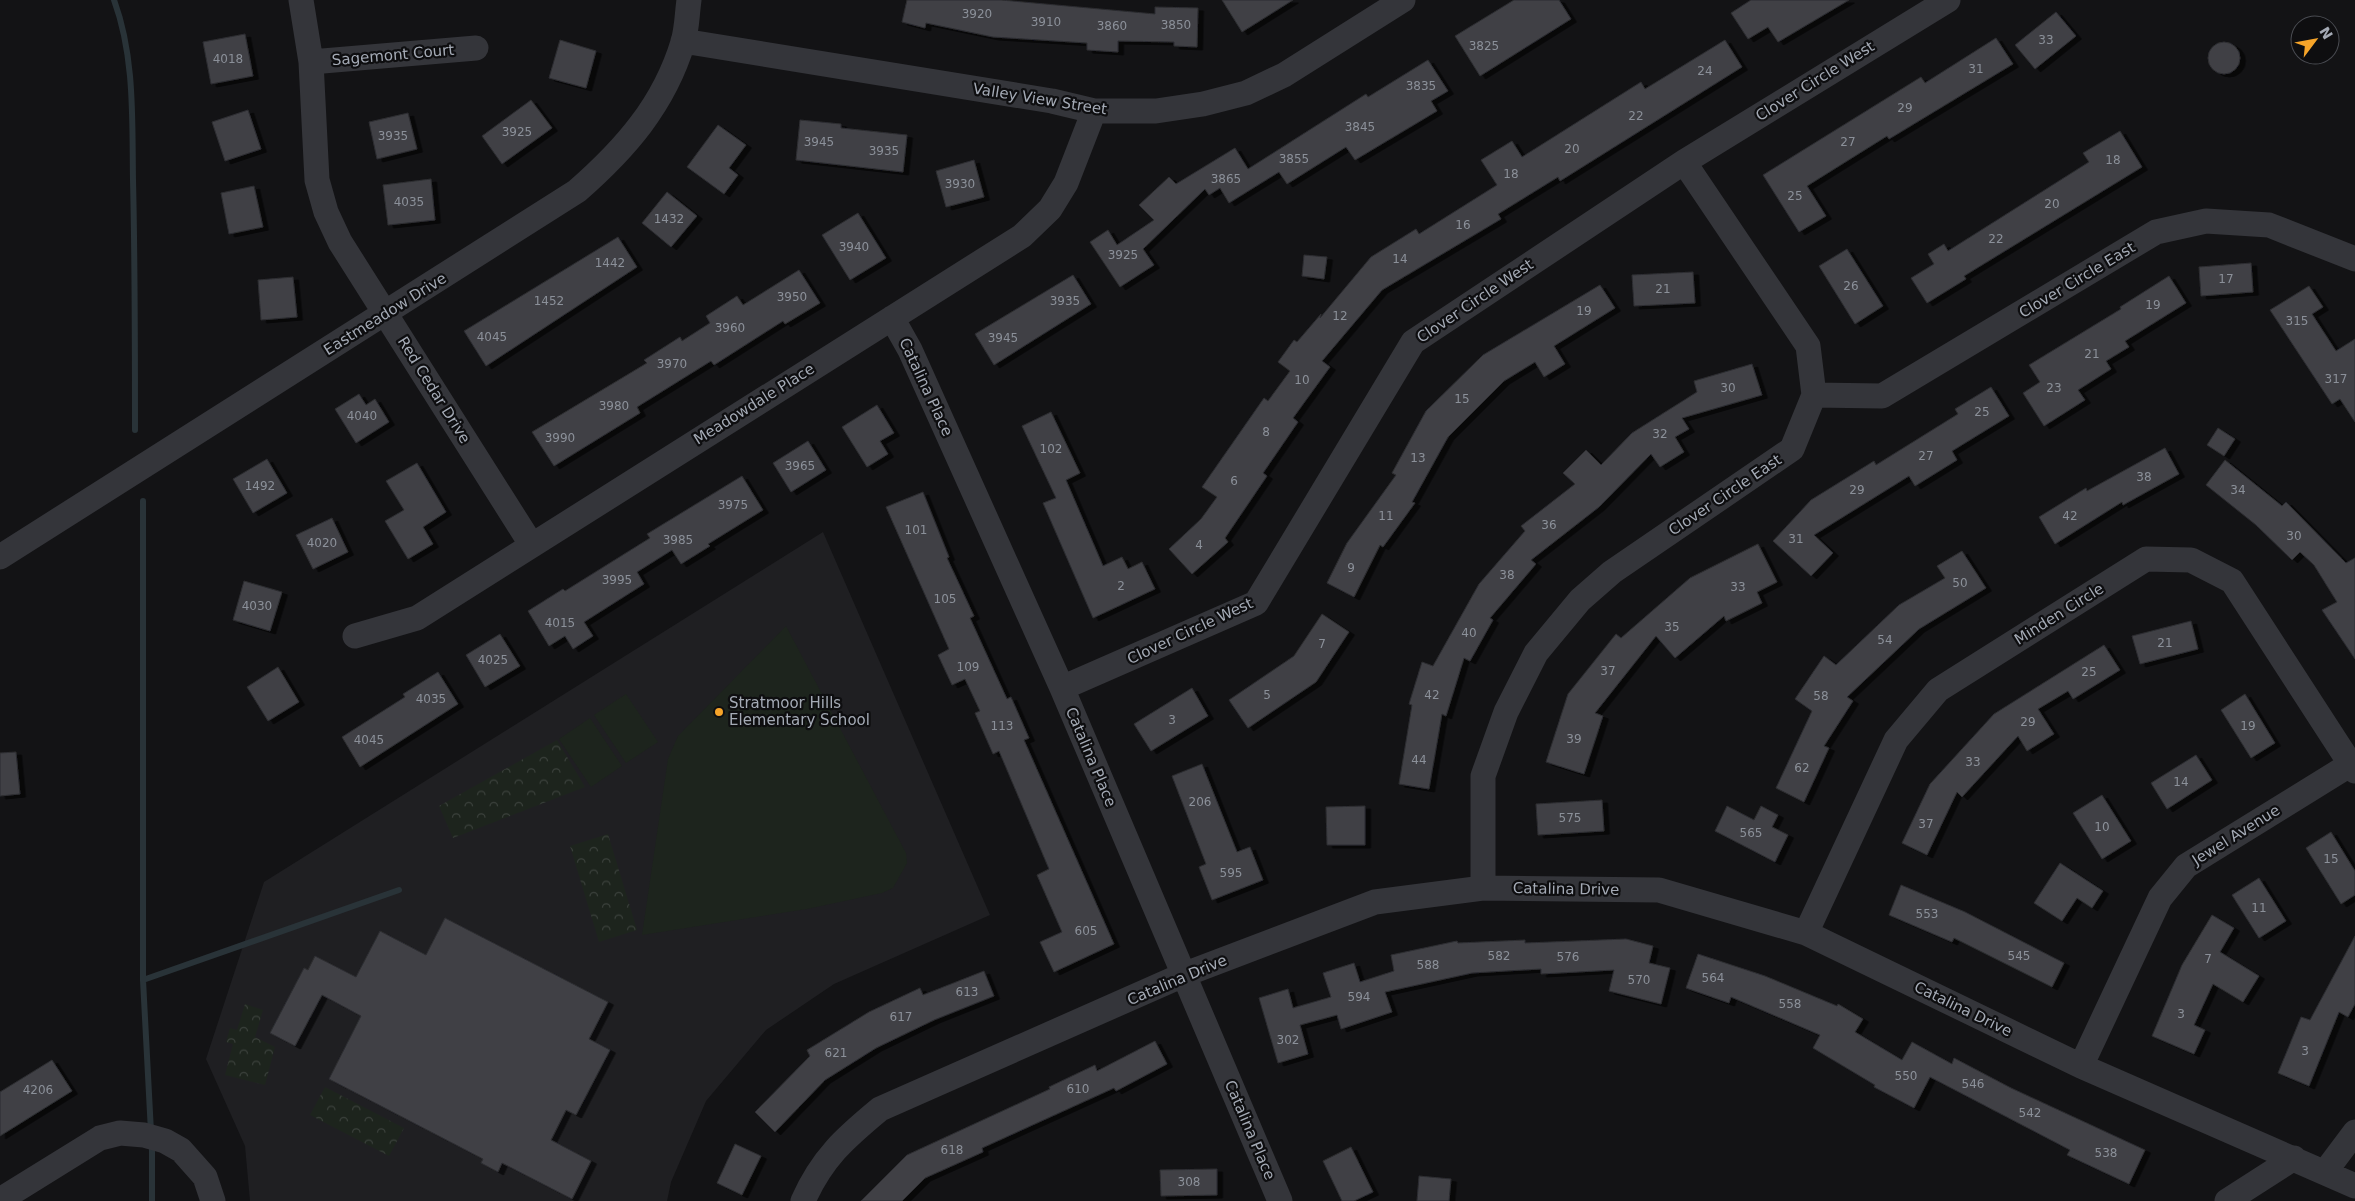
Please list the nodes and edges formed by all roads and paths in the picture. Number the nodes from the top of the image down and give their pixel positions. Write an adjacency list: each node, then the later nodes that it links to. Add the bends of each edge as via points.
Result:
1 (301, 0): 7 (street, Red Cedar Drive)
2 (689, 0): 5 (street, Eastmeadow Drive)
3 (1403, 0): 8 (street, Valley View Street, via 1284,75 1246,93 1156,111)
4 (1948, 0): 9 (street, Clover Circle West)
5 (683, 41): 8 (street, Valley View Street, via 1052,101); 11 (street, Eastmeadow Drive, via 663,91 639,128 612,160 577,191)
6 (476, 48): 7 (street, Sagemont Court)
7 (311, 62): 11 (street, Red Cedar Drive, via 317,180 321,196 340,242)
8 (1094, 111): 12 (street, Meadowdale Place, via 1066,183 1050,209 1022,236)
9 (1684, 162): 13 (street, via 1808,346); 17 (street, Clover Circle West, via 1413,342 1256,603)
10 (2355, 259): 13 (street, Clover Circle East, via 2269,225 2206,221 2156,232 1882,396)
11 (386, 314): 14 (street, Red Cedar Drive); 15 (street, Eastmeadow Drive)
12 (892, 318): 14 (street, Meadowdale Place); 17 (street, Catalina Place, via 910,350)
13 (1814, 395): 19 (street, Clover Circle East, via 1792,449 1612,572 1580,600 1536,653 1506,712 1484,776)
14 (531, 544): 16 (street, Meadowdale Place, via 417,618)
15 (0, 558)
16 (355, 636)
17 (1062, 688): 21 (street, Catalina Place)
18 (2353, 768): 20 (street, Minden Circle, via 2232,581 2191,560 2146,559 1938,690 1896,740); 22 (street, Jewel Avenue, via 2186,866 2160,898)
19 (1483, 888): 20 (street, Catalina Drive, via 1659,890); 21 (street, Catalina Drive, via 1375,902)
20 (1806, 933): 22 (street, Catalina Drive)
21 (1183, 975): 29 (street, Catalina Drive, via 880,1109 842,1140 814,1177); 30 (street, Catalina Place)
22 (2081, 1066): 24 (street, Catalina Drive)
23 (2355, 1132): 25 (street)
24 (2294, 1158): 25 (street, Catalina Drive); 31 (street)
25 (2325, 1172): 26 (street, Catalina Drive)
26 (2355, 1186)
27 (0, 1200): 28 (street, via 100,1138 120,1133 154,1138 181,1150 205,1177)
28 (213, 1201)
29 (803, 1201)
30 (1280, 1201)
31 (2227, 1201)

